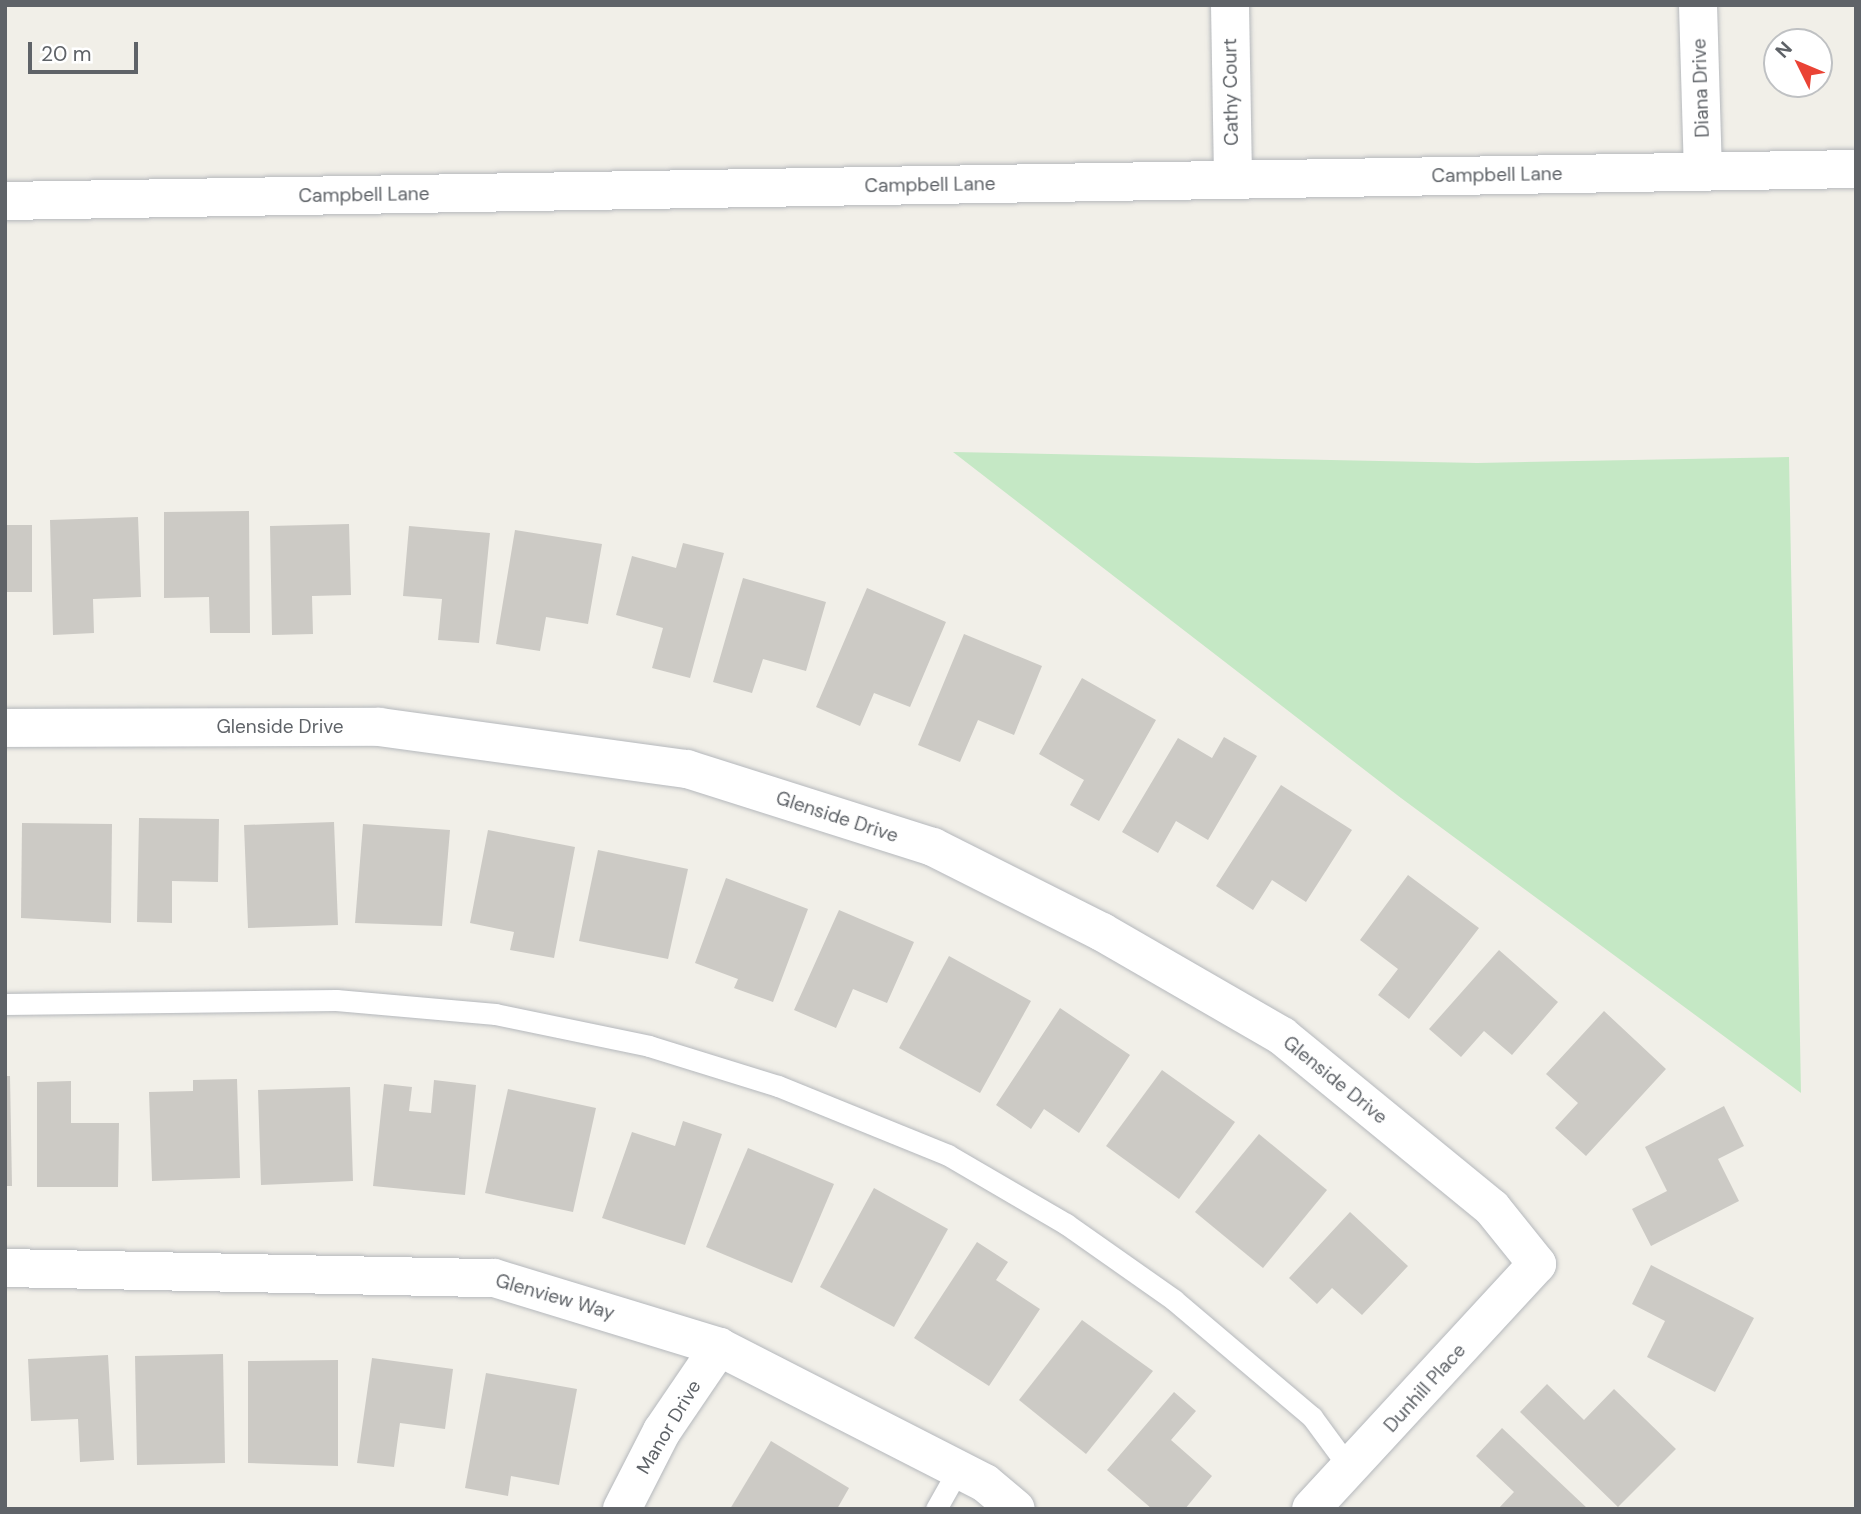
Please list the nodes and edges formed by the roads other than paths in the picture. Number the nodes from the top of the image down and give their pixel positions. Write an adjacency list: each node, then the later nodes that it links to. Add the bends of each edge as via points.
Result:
1 (1230, 5): 5 (street, Cathy Court)
2 (1698, 5): 4 (street, Diana Drive)
3 (1856, 169): 4 (street, Campbell Lane)
4 (1703, 172): 5 (street, Campbell Lane)
5 (1233, 179): 6 (street, Campbell Lane)
6 (5, 201)
7 (5, 728): 9 (street, Glenside Drive, via 379,727 687,769 933,847 1102,932 1282,1036 1492,1208)
8 (5, 1004): 13 (lane, via 336,1000 495,1014 649,1046 778,1086 948,1155 1066,1224 1174,1300 1312,1417)
9 (1537, 1264): 13 (street, Dunhill Place)
10 (5, 1268): 11 (street, Glenview Way, via 494,1278)
11 (719, 1347): 12 (street, Glenview Way); 14 (street, Manor Drive, via 662,1431)
12 (958, 1470): 15 (lane); 16 (street, Glenview Way, via 985,1483)
13 (1351, 1470): 17 (street, Dunhill Place)
14 (622, 1509)
15 (936, 1509)
16 (1016, 1509)
17 (1311, 1509)

